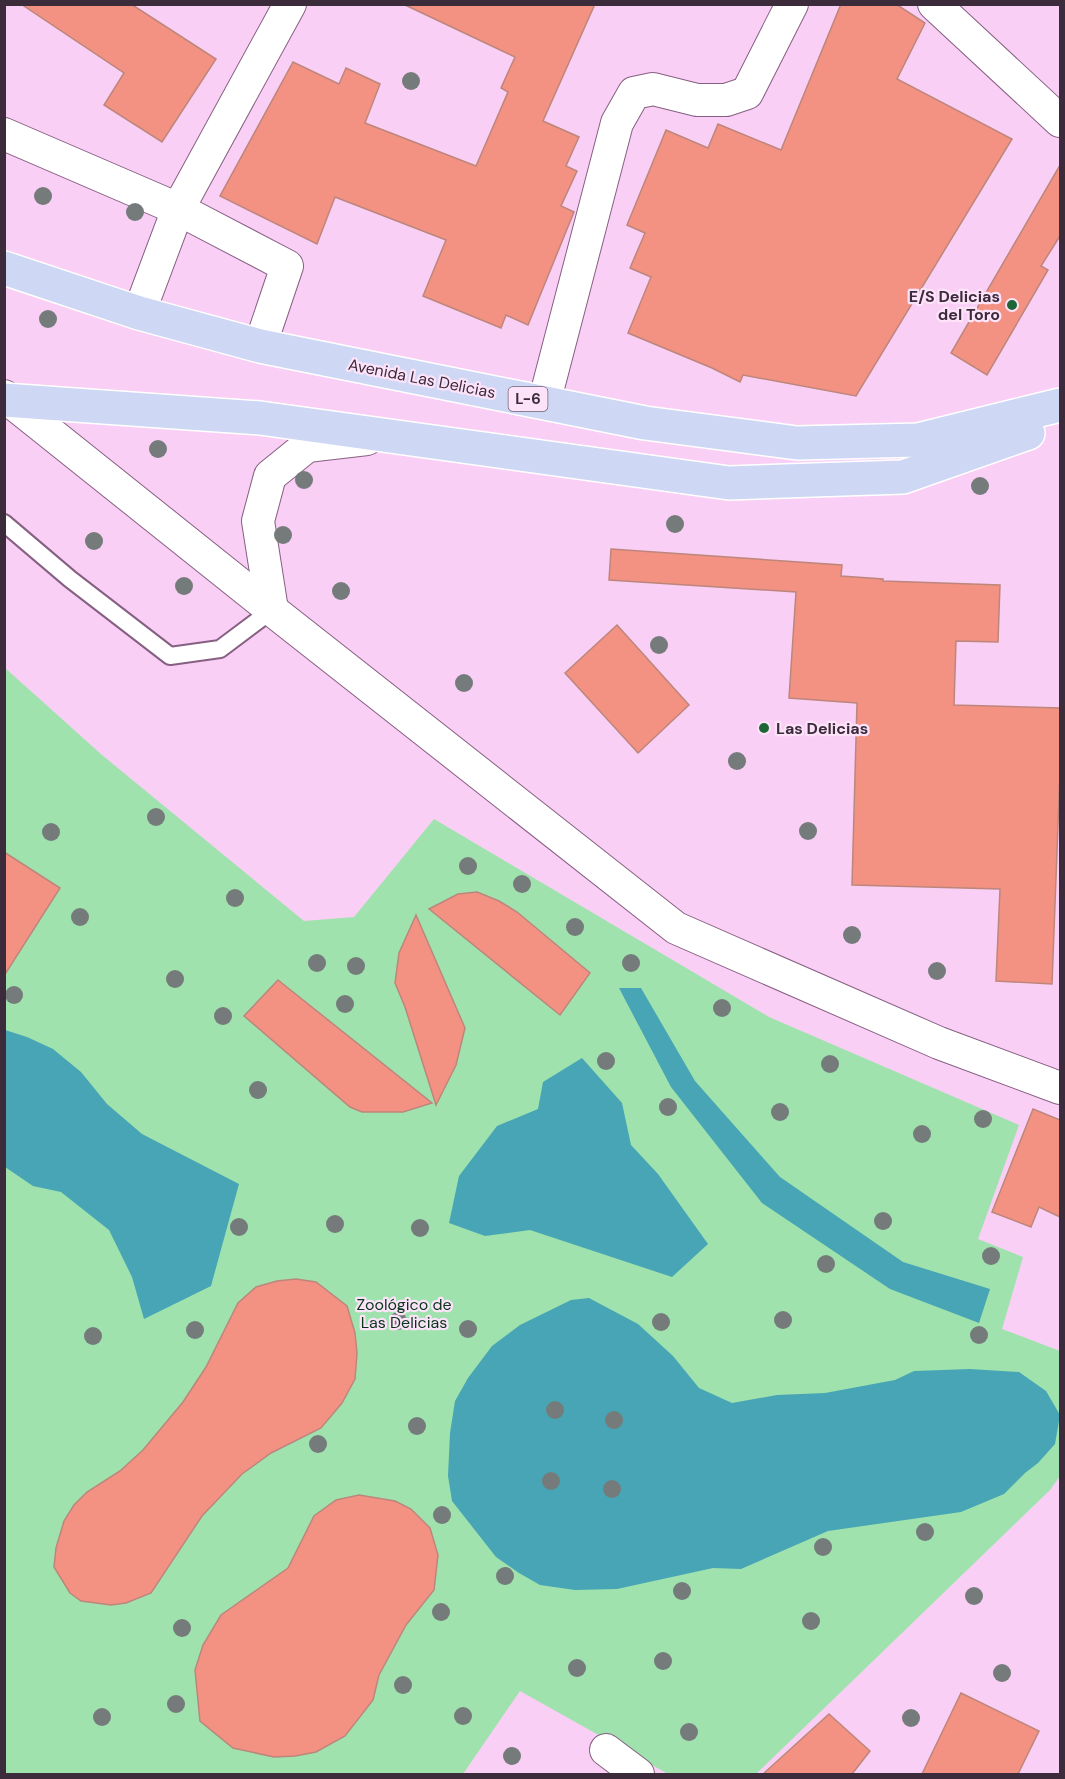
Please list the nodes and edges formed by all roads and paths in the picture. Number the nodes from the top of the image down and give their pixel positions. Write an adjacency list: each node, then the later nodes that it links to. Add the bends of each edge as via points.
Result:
1 (290, 4): 6 (street)
2 (792, 4): 11 (street, via 747,93 726,100 698,100 653,89 634,93 617,123)
3 (934, 4): 4 (street)
4 (1060, 121)
5 (4, 134): 6 (street)
6 (178, 209): 8 (street); 9 (street, via 287,266)
7 (4, 268): 8 (main road, Avenida Las Delicias / L-6)
8 (140, 314): 9 (main road, Avenida Las Delicias / L-6)
9 (260, 346): 11 (main road, Avenida Las Delicias / L-6)
10 (7, 399): 14 (main road, via 261,418); 16 (street)
11 (544, 403): 12 (main road, Avenida Las Delicias / L-6, via 645,423 797,443 918,440)
12 (1060, 405)
13 (1060, 421): 14 (main road, via 903,477 729,483)
14 (393, 436): 16 (street, via 307,446 270,476 258,521)
15 (4, 523): 16 (lane, via 170,656 220,649)
16 (272, 610): 17 (street, via 676,928 939,1043)
17 (1060, 1088)
18 (606, 1750): 19 (street)
19 (638, 1774)

